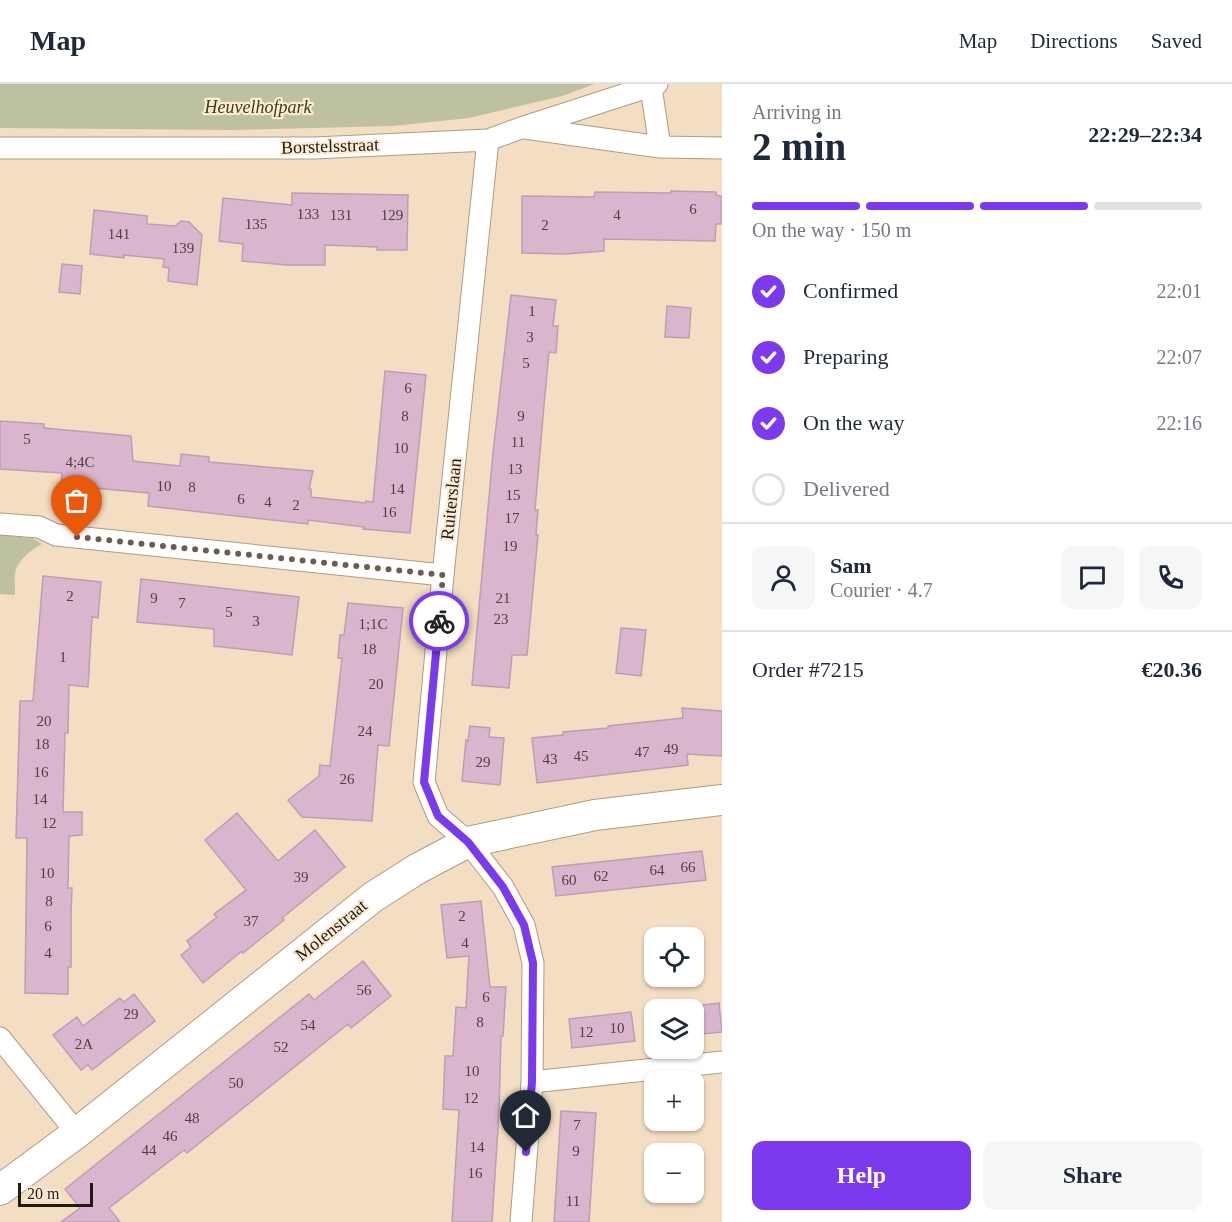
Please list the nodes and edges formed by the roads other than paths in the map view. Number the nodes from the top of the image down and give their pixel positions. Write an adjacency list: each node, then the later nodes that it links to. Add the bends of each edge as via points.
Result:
1 (654, 85): 2 (street, Borstelsstraat); 4 (street, Borstelsstraat)
2 (521, 128): 3 (street, Borstelsstraat); 4 (street)
3 (488, 140): 5 (street, Borstelsstraat, via 315,148); 8 (street, Ruiterslaan)
4 (660, 147): 6 (street)
5 (0, 148)
6 (722, 148)
7 (0, 524): 8 (street, via 39,527 56,535)
8 (443, 575): 10 (street, Ruiterslaan, via 424,782 438,816)
9 (722, 800): 10 (street, Molenstraat, via 595,815)
10 (468, 842): 13 (street, Ruiterslaan, via 503,887 524,925 533,963); 14 (street, Molenstraat, via 373,897)
11 (0, 1038): 14 (street)
12 (722, 1062): 13 (street)
13 (532, 1082): 16 (street, Ruiterslaan)
14 (77, 1133): 15 (street, Molenstraat)
15 (0, 1190)
16 (521, 1222)

